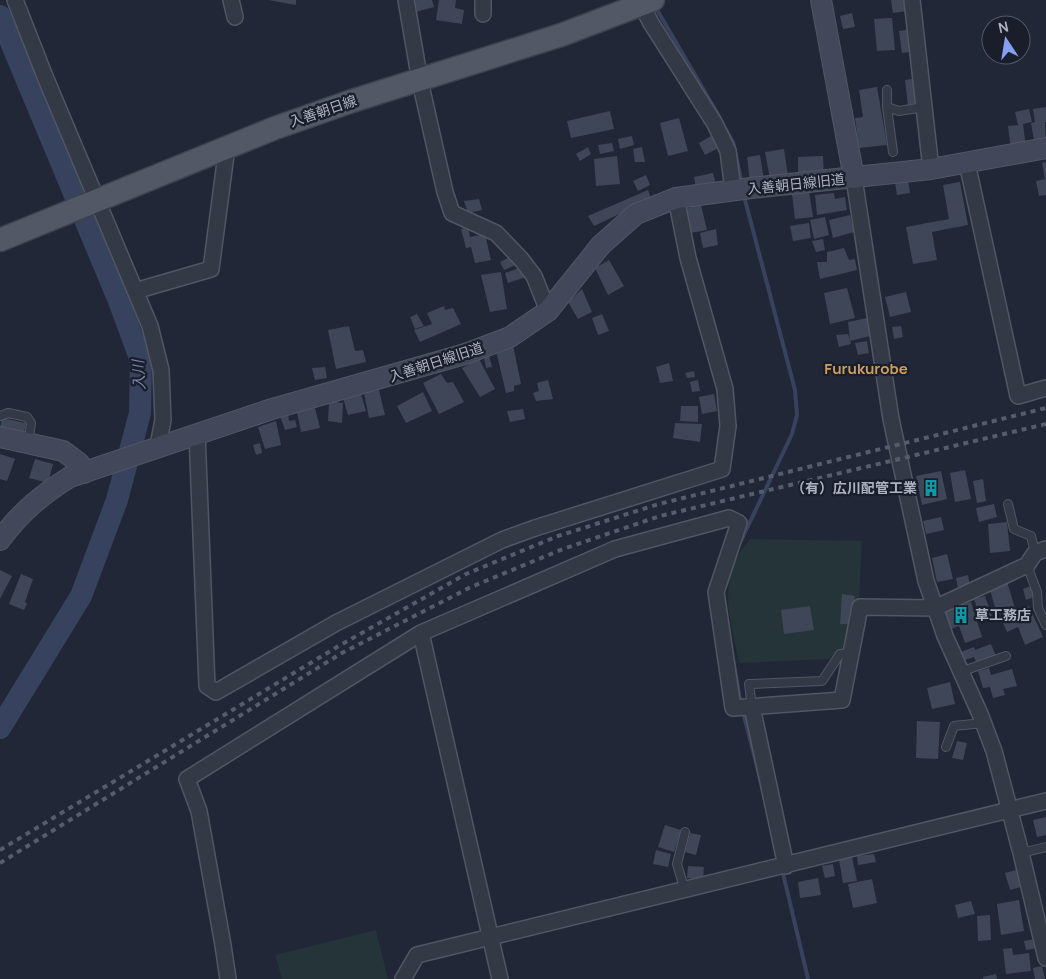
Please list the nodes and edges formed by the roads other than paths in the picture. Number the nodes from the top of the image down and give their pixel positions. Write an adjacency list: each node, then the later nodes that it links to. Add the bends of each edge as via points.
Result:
1 (15, 0): 20 (street)
2 (231, 0): 7 (street)
3 (406, 0): 8 (street)
4 (821, 0): 17 (street, 入善朝日線旧道)
5 (912, 0): 11 (street)
6 (645, 2): 8 (main road, 入善朝日線, via 562,36); 18 (street, via 728,151)
7 (235, 17)
8 (420, 81): 12 (main road, 入善朝日線, via 352,101); 23 (street, via 452,213 496,233 534,276)
9 (887, 90): 10 (lane)
10 (887, 107): 11 (lane, via 899,111); 14 (lane)
11 (924, 107): 16 (street)
12 (227, 147): 20 (main road, 入善朝日線); 22 (street, via 212,269)
13 (1046, 148): 15 (street, 入善朝日線旧道)
14 (893, 152)
15 (967, 163): 16 (street, 入善朝日線旧道); 24 (street, via 1018,396)
16 (931, 169): 17 (street, 入善朝日線旧道)
17 (854, 178): 18 (street, 入善朝日線旧道); 34 (street, via 891,418 926,581)
18 (733, 190): 19 (street, 入善朝日線旧道)
19 (676, 198): 23 (street, 入善朝日線旧道, via 636,214 601,245); 26 (street, via 688,258 725,389 728,426 722,470 502,540 336,622 216,692 207,686)
20 (97, 201): 21 (main road, 入善朝日線); 22 (street)
21 (0, 240)
22 (135, 291): 29 (street, via 150,326 161,370 163,420)
23 (548, 311): 26 (street, 入善朝日線旧道, via 510,337 465,354)
24 (1046, 388)
25 (0, 416): 28 (lane, via 8,413 27,417 31,423)
26 (197, 433): 29 (street, 入善朝日線旧道)
27 (0, 436): 28 (street)
28 (28, 443): 30 (street, via 64,451 79,463)
29 (153, 448): 30 (street, 入善朝日線旧道)
30 (84, 473): 32 (street, 入善朝日線旧道, via 70,477 46,492)
31 (1008, 504): 33 (lane, via 1014,529 1031,536)
32 (0, 540)
33 (1036, 556): 34 (street); 35 (lane, via 1038,608)
34 (935, 608): 37 (street, via 860,607); 39 (street)
35 (1046, 625)
36 (421, 633): 40 (street, via 615,549 729,518 739,523 716,592 733,708); 51 (street); 53 (street, via 187,780 199,811)
37 (851, 653): 40 (street, via 842,700); 40 (lane, via 840,654 822,681 749,684)
38 (1006, 656): 39 (lane)
39 (960, 672): 41 (street)
40 (752, 707): 48 (street)
41 (983, 723): 42 (lane, via 954,726); 44 (street)
42 (946, 747)
43 (1046, 801): 44 (street)
44 (1011, 811): 47 (street); 48 (street)
45 (685, 832): 49 (lane, via 677,864)
46 (1046, 847): 47 (lane)
47 (1021, 852): 50 (street)
48 (786, 866): 49 (street)
49 (685, 891): 51 (street)
50 (1042, 922): 52 (street)
51 (491, 936): 54 (street, via 417,955); 55 (street)
52 (1046, 958)
53 (228, 979)
54 (403, 979)
55 (500, 979)

